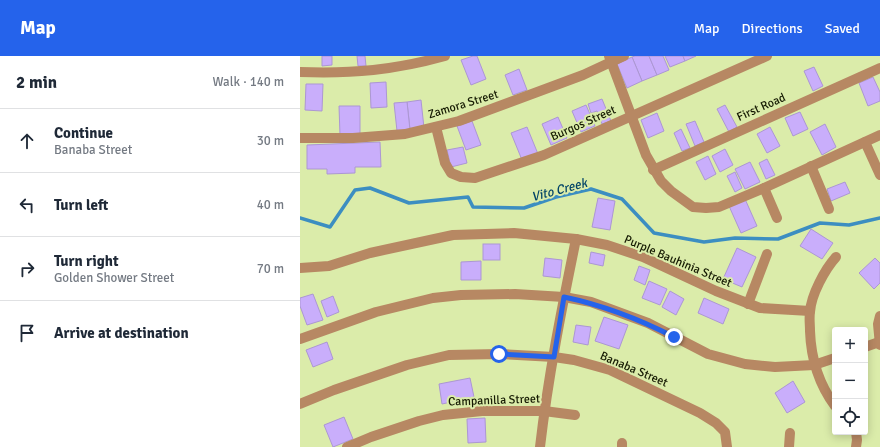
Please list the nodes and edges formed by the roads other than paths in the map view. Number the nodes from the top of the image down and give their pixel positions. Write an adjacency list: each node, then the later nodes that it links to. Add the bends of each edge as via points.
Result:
1 (445, 56): 6 (street, via 417,64 370,71)
2 (624, 56): 4 (street, Zamora Street)
3 (767, 56): 7 (street, Burgos Street)
4 (610, 59): 7 (street); 8 (street, Zamora Street, via 583,75 508,104)
5 (880, 68): 13 (street, First Road)
6 (300, 72)
7 (632, 116): 8 (street, Burgos Street, via 544,155 475,178 452,173 445,163); 13 (street)
8 (436, 127): 10 (street, Zamora Street, via 381,136)
9 (880, 136): 11 (street)
10 (300, 138)
11 (865, 142): 12 (street); 14 (street)
12 (811, 166): 15 (street); 16 (street)
13 (653, 170): 15 (street, via 671,191 693,206 719,207)
14 (880, 175)
15 (764, 188): 17 (street)
16 (829, 209)
17 (777, 218)
18 (576, 238): 21 (street, Purple Bauhinia Street, via 514,233 453,235 370,253 329,266); 22 (street); 23 (street, Purple Bauhinia Street, via 643,257)
19 (767, 254): 23 (street)
20 (836, 257): 24 (street, via 821,278)
21 (300, 268)
22 (564, 297): 26 (street, via 515,294 433,298 376,312); 29 (street); 31 (street, via 591,302 648,323 708,354 745,364 775,367)
23 (748, 304): 24 (street, Purple Bauhinia Street, via 760,308)
24 (810, 311): 31 (street)
25 (880, 316): 27 (street)
26 (300, 339)
27 (879, 343): 28 (street)
28 (868, 346)
29 (554, 357): 33 (street, Banaba Street, via 449,355 407,365); 34 (street); 40 (street, Banaba Street, via 610,370 700,413 725,432)
30 (832, 359): 31 (street)
31 (814, 365): 32 (street)
32 (832, 401)
33 (300, 404)
34 (544, 411): 35 (street, Campanilla Street); 38 (street, Campanilla Street, via 482,411 443,415 406,425); 39 (street)
35 (575, 415)
36 (790, 433): 41 (street)
37 (856, 435): 42 (street)
38 (347, 447)
39 (540, 447)
40 (727, 447)
41 (789, 447)
42 (856, 447)

